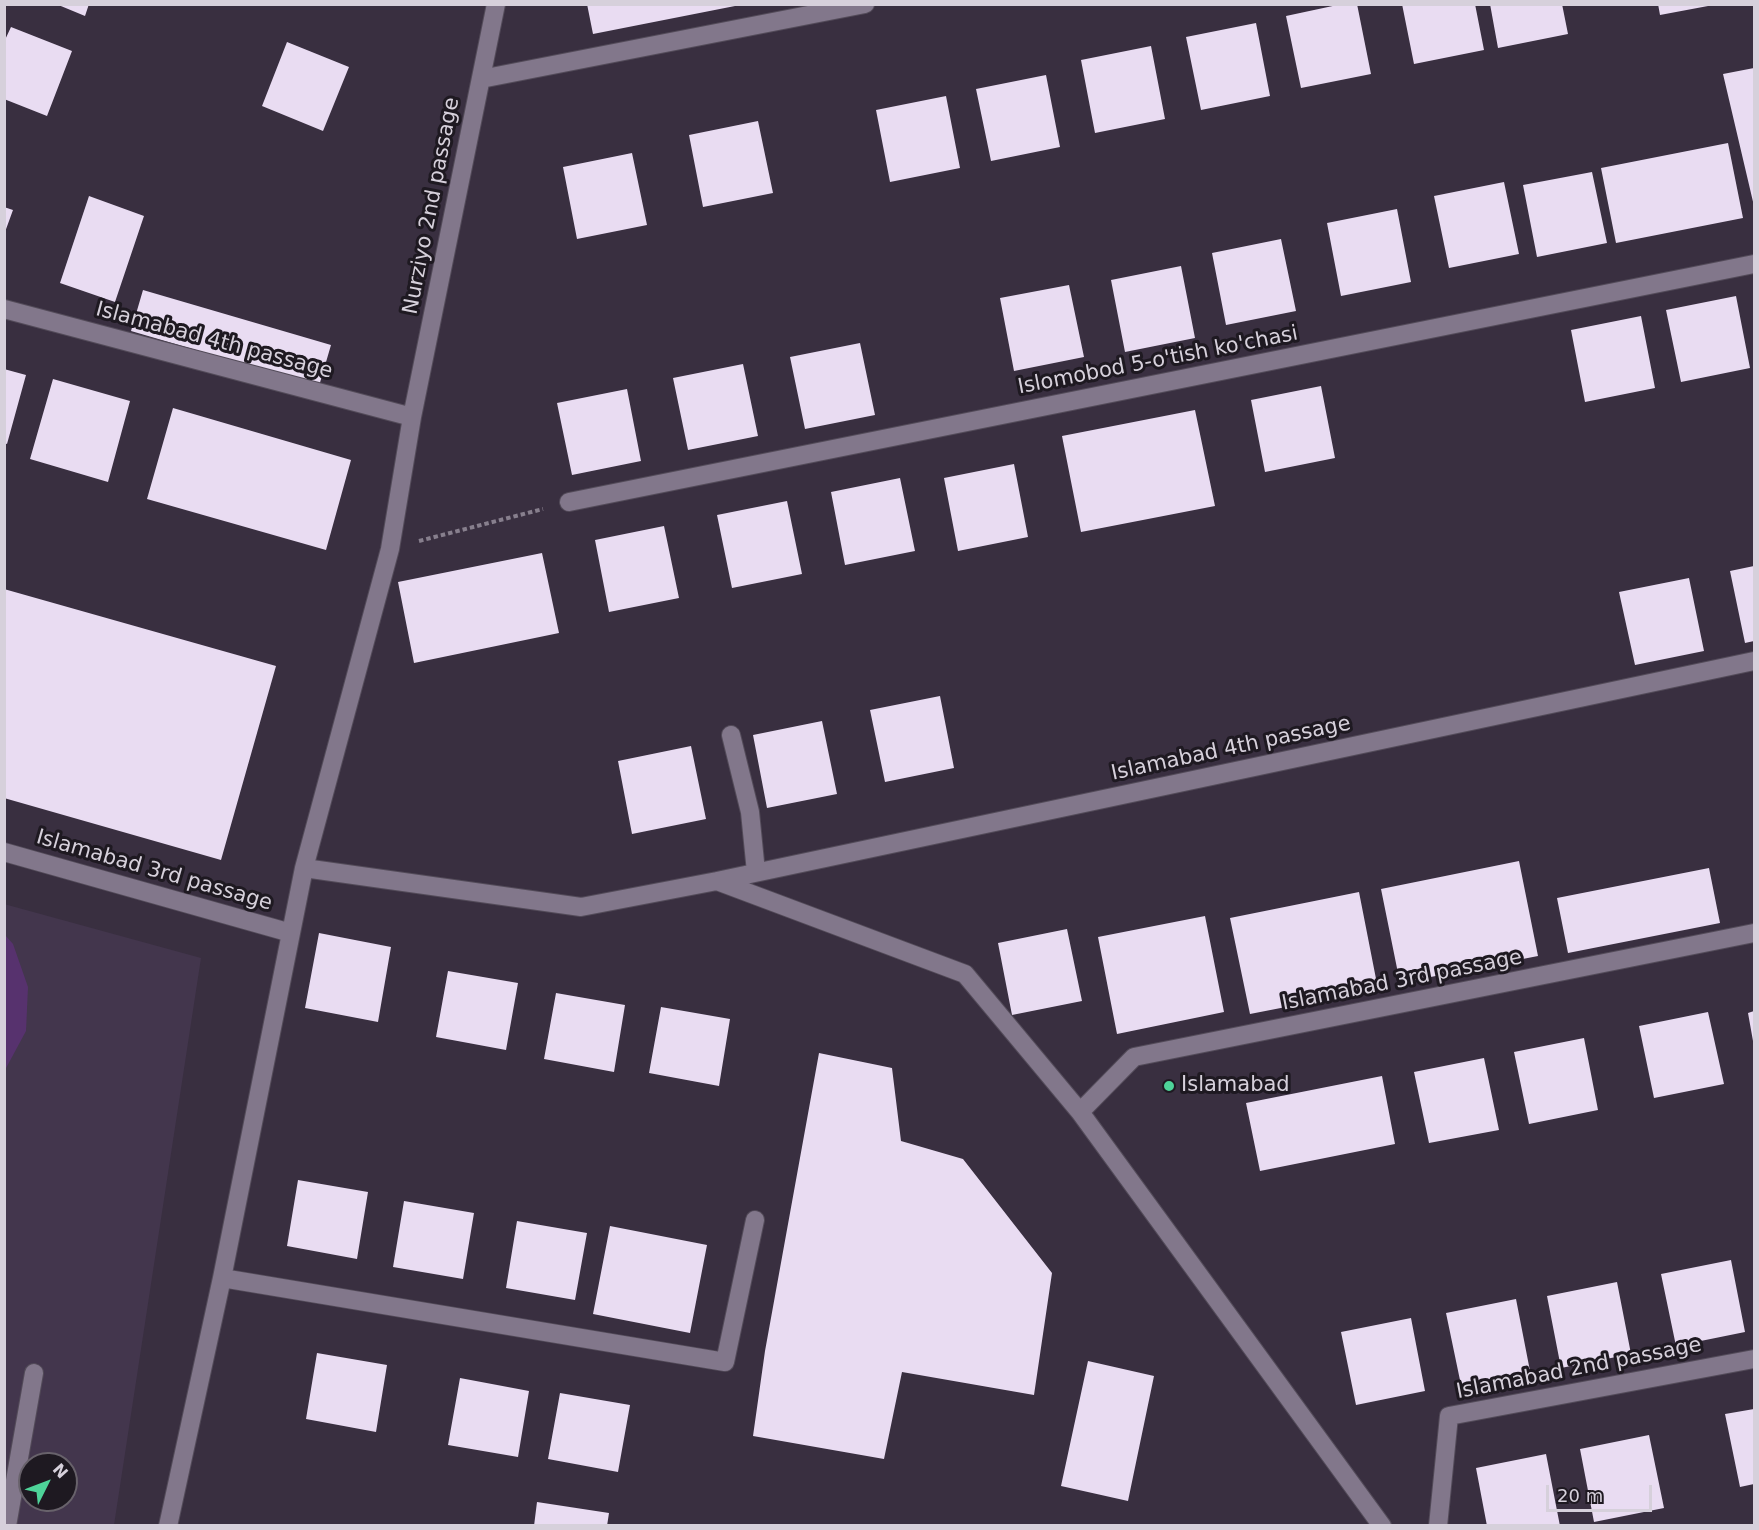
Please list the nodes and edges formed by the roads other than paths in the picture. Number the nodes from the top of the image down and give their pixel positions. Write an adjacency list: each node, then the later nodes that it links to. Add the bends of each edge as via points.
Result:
1 (496, 4): 3 (street, Nurziyo 2nd passage)
2 (865, 4): 3 (street)
3 (481, 79): 6 (street, Nurziyo 2nd passage)
4 (1755, 264): 7 (street, Islomobod 5-o'tish ko'chasi)
5 (4, 309): 6 (street, Islamabad 4th passage)
6 (412, 417): 11 (street, Nurziyo 2nd passage, via 390,549)
7 (569, 502)
8 (1755, 661): 12 (street, Islamabad 4th passage)
9 (730, 735): 12 (street, via 750,812)
10 (4, 852): 14 (street, Islamabad 3rd passage)
11 (304, 868): 13 (street, Islamabad 4th passage, via 581,907); 14 (street, Nurziyo 2nd passage)
12 (756, 872): 13 (street, Islamabad 4th passage)
13 (717, 881): 16 (street, via 965,974)
14 (291, 933): 18 (street, Nurziyo 2nd passage)
15 (1755, 933): 16 (street, Islamabad 3rd passage, via 1134,1057)
16 (1080, 1112): 23 (street)
17 (755, 1220): 18 (street, via 725,1362)
18 (222, 1278): 22 (street, Nurziyo 2nd passage)
19 (1755, 1359): 24 (street, Islamabad 2nd passage, via 1449,1416)
20 (34, 1373): 21 (street)
21 (7, 1526)
22 (168, 1526)
23 (1382, 1526)
24 (1438, 1526)

